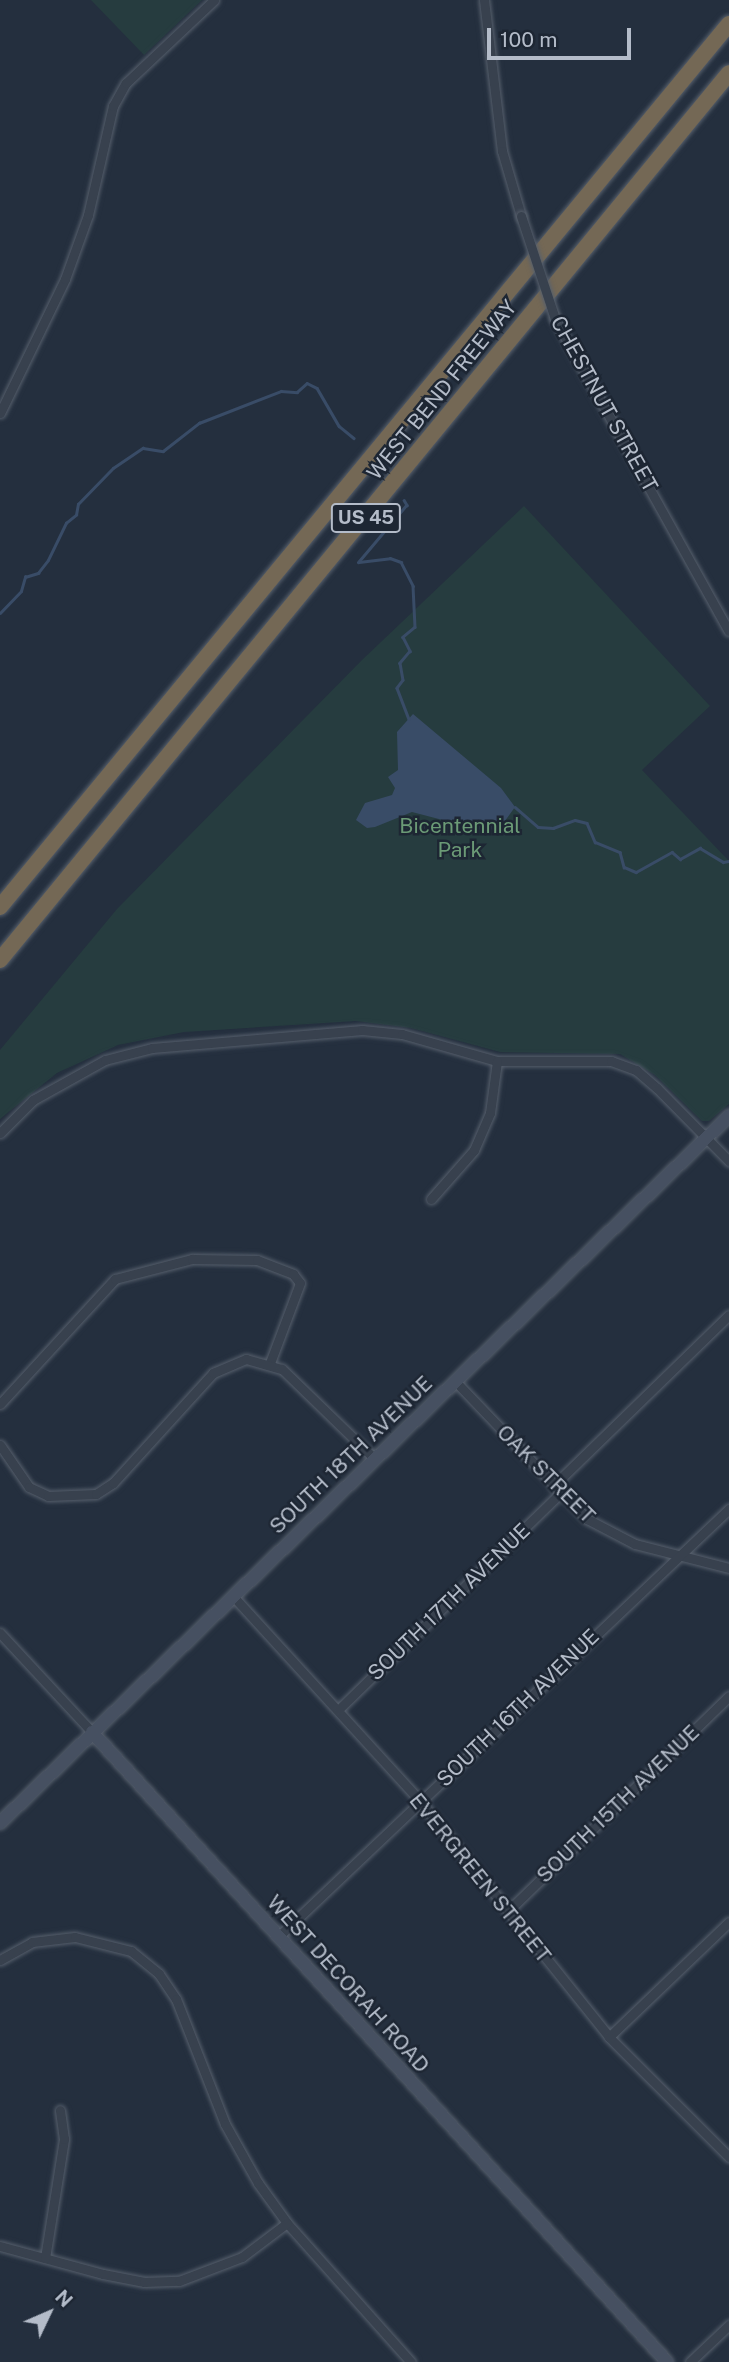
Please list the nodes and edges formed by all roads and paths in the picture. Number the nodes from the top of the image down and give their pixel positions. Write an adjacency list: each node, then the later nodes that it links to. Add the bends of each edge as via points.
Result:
1 (214, 0): 5 (street, via 126,83 113,106 88,215 65,279)
2 (484, 0): 6 (street, CHESTNUT STREET, bridge, via 502,150 555,319)
3 (729, 24): 7 (highway, WEST BEND FREEWAY / US 45)
4 (729, 73): 8 (highway, WEST BEND FREEWAY / US 45)
5 (0, 413)
6 (729, 631)
7 (0, 907)
8 (0, 960)
9 (497, 1061): 11 (street, via 402,1034 362,1030 152,1048 105,1060 63,1082 33,1100); 12 (street, via 611,1061 636,1070); 14 (street, via 490,1113 474,1150)
10 (729, 1116): 12 (street, SOUTH 18TH AVENUE)
11 (0, 1133)
12 (706, 1137): 13 (street); 17 (street, SOUTH 18TH AVENUE)
13 (729, 1161)
14 (430, 1199)
15 (729, 1315): 21 (street, SOUTH 17TH AVENUE)
16 (270, 1363): 18 (street, via 300,1283 293,1274 257,1260 192,1259 116,1279); 19 (street, via 246,1359 213,1373 113,1483 96,1494 48,1496 29,1487); 20 (street, via 297,1381)
17 (456, 1382): 20 (street, SOUTH 18TH AVENUE); 21 (street, OAK STREET)
18 (0, 1404)
19 (0, 1445)
20 (374, 1458): 25 (street, SOUTH 18TH AVENUE)
21 (557, 1490): 23 (street, OAK STREET, via 610,1535); 28 (street, SOUTH 17TH AVENUE)
22 (729, 1509): 23 (street, SOUTH 16TH AVENUE)
23 (678, 1556): 24 (street, OAK STREET); 30 (street, SOUTH 16TH AVENUE)
24 (729, 1568)
25 (233, 1596): 28 (street, EVERGREEN STREET); 29 (street, SOUTH 18TH AVENUE)
26 (0, 1633): 29 (street, WEST DECORAH ROAD)
27 (729, 1696): 32 (street, SOUTH 15TH AVENUE)
28 (338, 1710): 30 (street, EVERGREEN STREET)
29 (92, 1732): 31 (street, SOUTH 18TH AVENUE); 34 (street, WEST DECORAH ROAD)
30 (421, 1802): 32 (street, EVERGREEN STREET); 34 (street, SOUTH 16TH AVENUE)
31 (0, 1823)
32 (508, 1911): 36 (street, EVERGREEN STREET)
33 (729, 1922): 36 (street)
34 (278, 1937): 44 (street, WEST DECORAH ROAD)
35 (0, 1960): 39 (street, via 32,1942 75,1937 131,1951 159,1974 176,1999 225,2124)
36 (609, 2037): 38 (street, EVERGREEN STREET)
37 (60, 2110): 41 (street, via 64,2139)
38 (729, 2157)
39 (287, 2223): 41 (street, via 242,2256 179,2281 144,2282); 43 (street)
40 (0, 2246): 41 (street)
41 (45, 2258)
42 (729, 2325): 45 (street)
43 (411, 2362)
44 (667, 2362)
45 (690, 2362)

